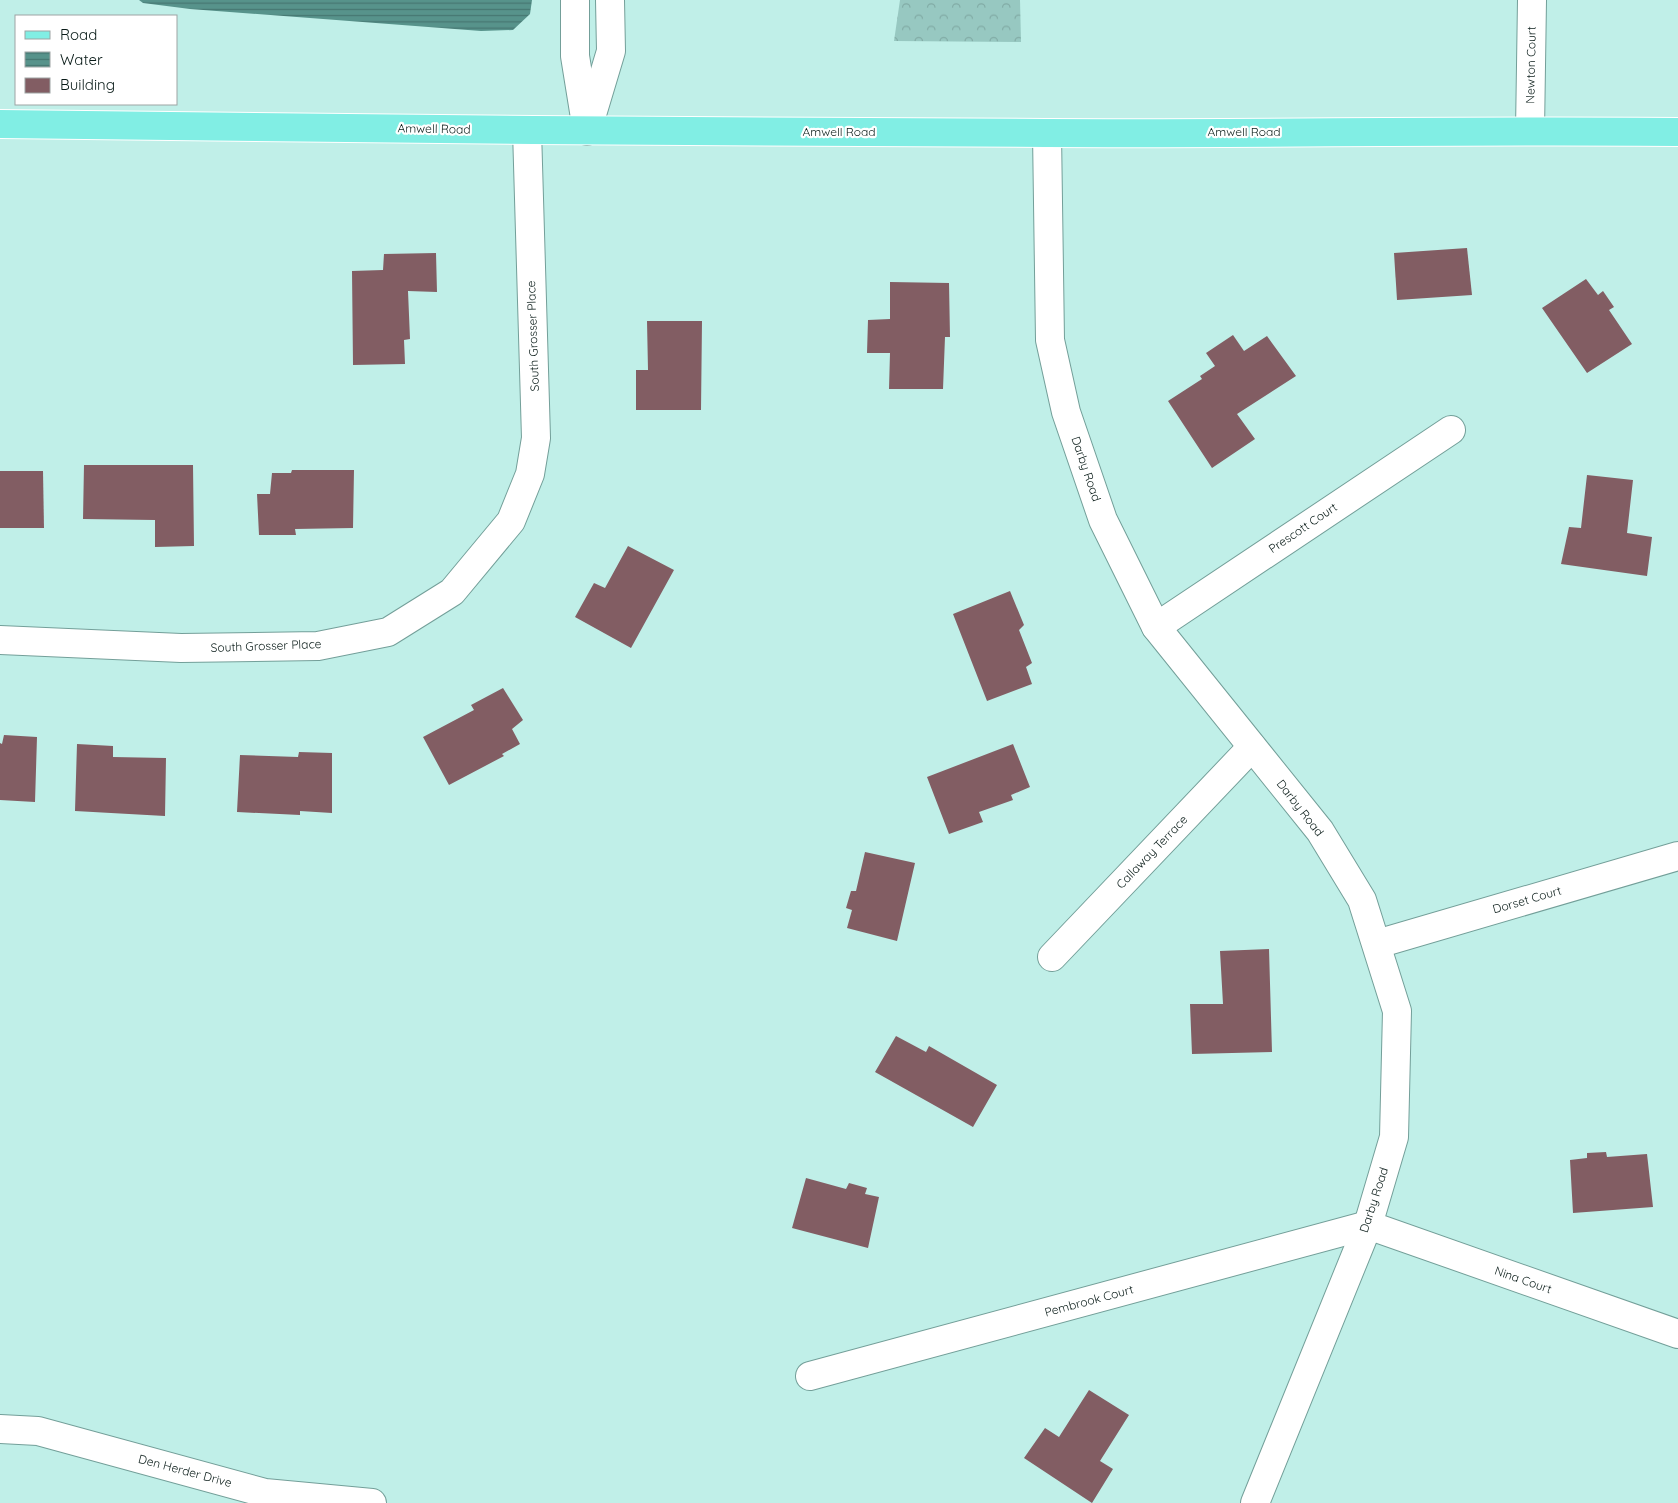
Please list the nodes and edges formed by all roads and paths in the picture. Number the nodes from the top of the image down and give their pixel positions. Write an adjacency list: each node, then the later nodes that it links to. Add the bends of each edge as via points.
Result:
1 (575, 0): 6 (street, via 575,56)
2 (610, 0): 6 (street, via 611,51)
3 (1532, 0): 7 (street, Newton Court)
4 (0, 124): 5 (main road, Amwell Road)
5 (528, 130): 6 (main road, Amwell Road); 12 (street, South Grosser Place, via 536,438 530,474 512,521 452,592 388,632 318,646 181,648)
6 (587, 131): 9 (main road, Amwell Road)
7 (1530, 131): 8 (main road, Amwell Road); 9 (main road, Amwell Road)
8 (1678, 132)
9 (1047, 133): 11 (street, Darby Road, via 1050,340 1066,412 1103,520)
10 (1451, 430): 11 (street, Prescott Court)
11 (1156, 627): 13 (street, Darby Road)
12 (0, 640)
13 (1252, 748): 15 (street, Darby Road, via 1320,831 1362,900); 16 (street, Callaway Terrace)
14 (1678, 856): 15 (street, Dorset Court)
15 (1377, 944): 17 (street, Darby Road, via 1397,1010 1394,1137)
16 (1052, 957)
17 (1368, 1225): 18 (street, Nina Court); 19 (street, Pembrook Court); 22 (street, Darby Road)
18 (1678, 1334)
19 (810, 1376)
20 (0, 1429): 21 (street, Den Herder Drive, via 38,1431 265,1493)
21 (372, 1503)
22 (1255, 1503)

